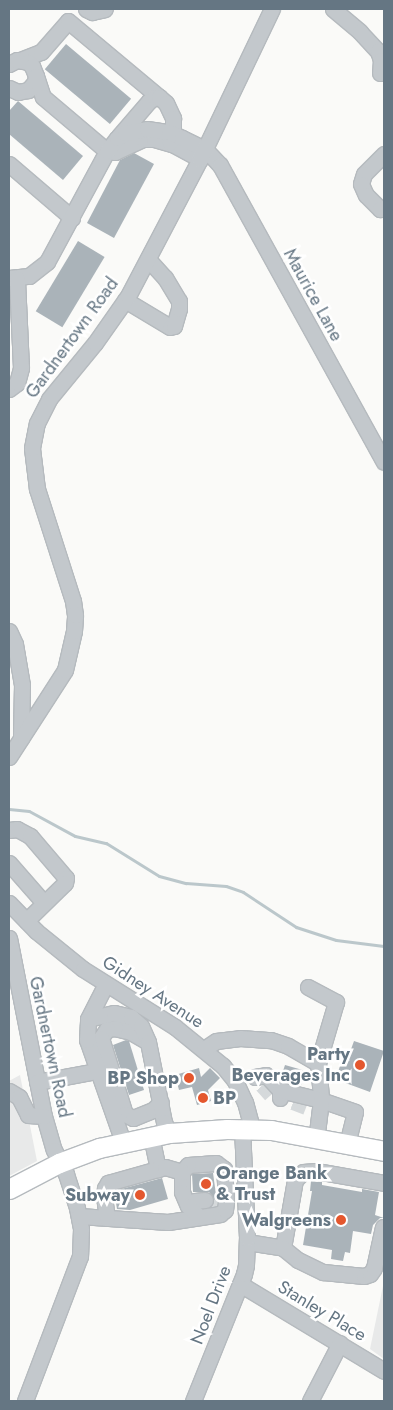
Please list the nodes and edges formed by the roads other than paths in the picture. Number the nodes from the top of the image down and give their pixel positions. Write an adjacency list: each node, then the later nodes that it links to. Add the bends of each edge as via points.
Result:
1 (79, 9): 6 (street)
2 (86, 9): 3 (street, via 92,12)
3 (104, 9)
4 (272, 9): 17 (street, Gardnertown Road)
5 (333, 9): 9 (street, via 378,51)
6 (68, 21): 7 (street); 13 (street)
7 (40, 52): 8 (street); 10 (street)
8 (13, 61): 10 (street, via 28,62)
9 (380, 73)
10 (35, 74): 11 (street, via 32,87); 12 (street)
11 (15, 92): 12 (street)
12 (43, 97): 16 (street)
13 (159, 97): 14 (street, via 149,102); 15 (street, via 171,111)
14 (117, 138): 15 (street, via 147,129); 16 (street)
15 (171, 138): 16 (street, via 143,139 115,152); 17 (street)
16 (107, 151): 21 (street)
17 (202, 154): 22 (street, Gardnertown Road); 26 (street, Maurice Lane, via 220,165)
18 (384, 154): 20 (street, via 364,174 361,184 366,195)
19 (9, 164): 21 (street)
20 (384, 209)
21 (72, 218): 23 (street, via 47,262 29,276)
22 (148, 259): 24 (street, Gardnertown Road); 24 (street, via 166,278 178,301 174,326 170,327)
23 (13, 278): 25 (street, via 21,368 17,383)
24 (124, 300): 28 (street, Gardnertown Road, via 95,343 49,399 34,435 32,448 37,490 66,576 75,615 71,652 65,670)
25 (9, 389)
26 (384, 462)
27 (9, 631): 28 (street, via 15,644 22,685)
28 (21, 738): 29 (street, Gardnertown Road)
29 (9, 757)
30 (9, 830): 32 (street, via 17,829 30,836 66,878 65,883)
31 (9, 863): 32 (street)
32 (44, 903): 34 (street)
33 (9, 905): 34 (street, Gidney Avenue)
34 (26, 921): 37 (street, Gidney Avenue)
35 (9, 938): 36 (street, Gardnertown Road)
36 (10, 956): 44 (street, Gardnertown Road)
37 (106, 984): 39 (street); 41 (street, Gidney Avenue)
38 (308, 987): 42 (street, via 336,1002)
39 (88, 1019): 40 (street, via 114,1013 131,1017 142,1026); 43 (street, via 87,1040)
40 (148, 1042): 48 (street); 48 (street, via 131,1032 115,1028 107,1029 101,1038 125,1114 133,1118 153,1110)
41 (204, 1049): 42 (street, via 216,1041 240,1038 271,1040); 45 (street, Gidney Avenue)
42 (318, 1063): 47 (street)
43 (98, 1072): 44 (street); 53 (street)
44 (37, 1082): 49 (street, Gardnertown Road)
45 (236, 1083): 47 (street); 50 (street, Gidney Avenue, via 245,1102)
46 (9, 1091): 49 (street, via 19,1097 28,1115)
47 (288, 1096): 52 (street); 54 (street, via 355,1112)
48 (161, 1102): 51 (street, via 164,1122)
49 (44, 1116): 56 (street, Gardnertown Road)
50 (247, 1129): 51 (main road); 52 (main road); 61 (street, Noel Drive)
51 (160, 1135): 53 (main road); 57 (street)
52 (316, 1138): 54 (main road)
53 (123, 1142): 56 (main road)
54 (348, 1144): 55 (main road)
55 (384, 1150)
56 (59, 1163): 60 (main road); 63 (street, Gardnertown Road, via 66,1174)
57 (158, 1169): 58 (street, via 171,1168); 64 (street, via 108,1183 104,1197)
58 (182, 1172): 62 (street, via 182,1192); 62 (street, via 188,1165 216,1163 222,1166)
59 (384, 1183): 67 (street, via 316,1171 303,1172 295,1180)
60 (9, 1189)
61 (245, 1197): 62 (street); 66 (street, Noel Drive)
62 (209, 1205): 64 (street, via 168,1222)
63 (79, 1216): 64 (street); 71 (street, Gardnertown Road, via 80,1256)
64 (107, 1218)
65 (383, 1226): 67 (street, via 374,1268 364,1276 323,1272 298,1260)
66 (247, 1242): 67 (street); 68 (street, Noel Drive, via 246,1264)
67 (283, 1248)
68 (240, 1284): 69 (street, Stanley Place); 72 (street, Noel Drive)
69 (340, 1343): 70 (street, Stanley Place); 73 (street)
70 (384, 1371)
71 (25, 1401)
72 (193, 1401)
73 (310, 1401)

